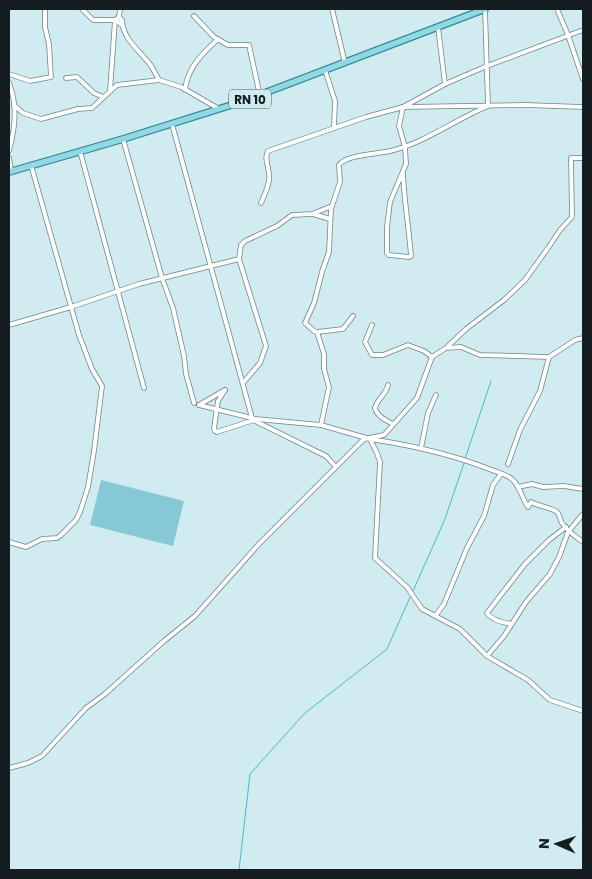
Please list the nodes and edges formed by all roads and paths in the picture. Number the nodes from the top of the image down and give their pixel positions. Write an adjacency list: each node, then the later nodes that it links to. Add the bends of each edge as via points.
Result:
1 (45, 9): 17 (street, via 44,27 49,44 51,76 30,81)
2 (82, 9): 9 (street, via 93,20)
3 (120, 9): 9 (street)
4 (332, 9): 14 (street)
5 (485, 9): 7 (main road, RN 10); 15 (street)
6 (557, 9): 12 (street)
7 (474, 11): 10 (main road, RN 10)
8 (194, 16): 13 (street)
9 (117, 18): 20 (street, via 122,20 127,38); 24 (street)
10 (438, 26): 14 (main road, RN 10); 22 (street)
11 (583, 30): 12 (street)
12 (568, 35): 15 (street); 19 (street)
13 (218, 39): 23 (street, via 192,66); 25 (street, via 232,46 249,45)
14 (345, 62): 16 (main road, RN 10)
15 (487, 66): 22 (street); 28 (street)
16 (324, 70): 25 (main road, RN 10); 33 (street, via 335,101)
17 (9, 74)
18 (66, 78): 26 (street, via 77,77)
19 (583, 79)
20 (159, 80): 23 (street); 24 (street, via 117,85)
21 (9, 84): 27 (street)
22 (444, 84): 29 (street)
23 (185, 89): 31 (street)
24 (110, 92): 26 (street)
25 (260, 96): 31 (main road, RN 10)
26 (103, 97): 27 (street, via 92,108 41,119 23,113)
27 (14, 105): 36 (street, via 16,121)
28 (488, 106): 29 (street); 30 (street); 35 (street)
29 (403, 107): 33 (street); 35 (street, via 399,126)
30 (583, 107)
31 (219, 110): 32 (main road, RN 10)
32 (172, 124): 34 (main road, RN 10); 48 (street)
33 (334, 128): 43 (street, via 268,151 269,180)
34 (123, 139): 37 (main road, RN 10); 49 (street)
35 (405, 147): 42 (street); 44 (street, via 340,163 340,182)
36 (9, 151)
37 (80, 151): 40 (main road, RN 10); 50 (street)
38 (9, 158): 41 (street)
39 (583, 158): 57 (street, via 571,158 572,217 525,280)
40 (31, 166): 41 (main road, RN 10); 51 (street)
41 (10, 171)
42 (403, 173): 42 (street, via 411,256 409,257 387,253 390,202)
43 (261, 203)
44 (332, 206): 45 (street); 46 (street)
45 (312, 214): 46 (street); 47 (street, via 292,215 245,241 240,245)
46 (330, 219): 55 (street, via 329,252 314,303 305,320 306,325)
47 (239, 259): 48 (street); 60 (street, via 266,346 260,363)
48 (212, 266): 49 (street); 60 (street)
49 (162, 278): 50 (street); 64 (street)
50 (118, 290): 51 (street); 62 (street)
51 (71, 307): 53 (street); 81 (street, via 92,369 102,386 85,500 76,520 58,538 42,539 26,548)
52 (353, 316): 55 (street, via 343,329)
53 (9, 325)
54 (372, 325): 58 (street, via 365,342 372,355 383,355 408,345)
55 (317, 332): 68 (street, via 329,387)
56 (583, 338): 59 (street)
57 (446, 348): 58 (street); 59 (street, via 460,347 480,355)
58 (432, 357): 67 (street, via 417,398)
59 (549, 357): 72 (street, via 540,391 520,430)
60 (243, 382): 66 (street)
61 (388, 385): 67 (street, via 375,408 384,420)
62 (144, 388)
63 (436, 395): 71 (street, via 428,413)
64 (194, 403)
65 (217, 409): 65 (street, via 199,405 225,390 218,401); 66 (street); 66 (street, via 214,428 217,432)
66 (253, 419): 68 (street); 73 (street, via 326,456)
67 (393, 424): 69 (street, via 384,434)
68 (320, 425): 69 (street)
69 (364, 439): 70 (street); 73 (street)
70 (370, 440): 71 (street); 83 (street, via 380,462 374,558 407,587 422,609)
71 (421, 448): 74 (street)
72 (508, 464)
73 (336, 466): 87 (street, via 258,545 195,616 86,708 42,756)
74 (501, 474): 75 (street, via 513,480); 83 (street, via 493,485 484,516 444,604)
75 (518, 487): 76 (street, via 532,484); 79 (street, via 528,507 531,502 553,509)
76 (583, 489)
77 (583, 514): 78 (street)
78 (573, 525): 79 (street); 80 (street)
79 (565, 527): 80 (street); 84 (street, via 525,564 487,613 496,620)
80 (568, 532): 82 (street); 84 (street, via 550,574)
81 (9, 542)
82 (583, 542)
83 (436, 615): 85 (street, via 460,629)
84 (512, 624): 85 (street)
85 (487, 656): 86 (street, via 528,680 550,700)
86 (583, 711)
87 (9, 768)

